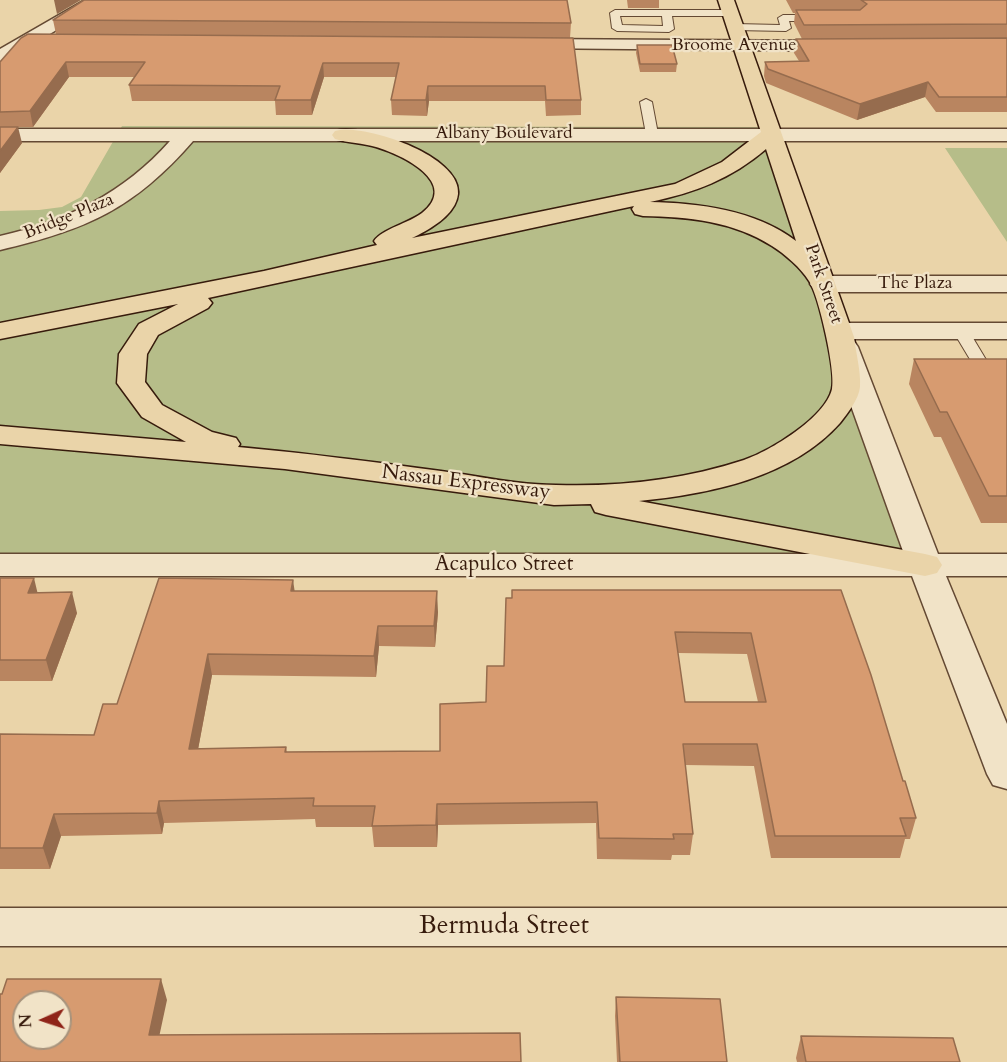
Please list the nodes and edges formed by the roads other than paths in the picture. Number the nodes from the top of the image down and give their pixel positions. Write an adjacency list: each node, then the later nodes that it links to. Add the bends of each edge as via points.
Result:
1 (98, 0): 5 (street)
2 (666, 13): 2 (lane, via 615,13 617,28 669,29); 3 (lane)
3 (731, 13): 4 (lane, via 786,28 783,18); 8 (highway, Park Street)
4 (836, 18)
5 (29, 40): 6 (street); 10 (street)
6 (60, 41)
7 (514, 44): 8 (street, Broome Avenue)
8 (742, 46): 9 (street, Broome Avenue); 13 (highway, Park Street)
9 (857, 46)
10 (0, 57)
11 (646, 102): 12 (lane)
12 (652, 134): 13 (street, Albany Boulevard); 15 (street, Albany Boulevard)
13 (771, 134): 16 (street, Albany Boulevard); 18 (highway, via 750,154 711,178 681,189); 22 (highway, Park Street)
14 (187, 135): 15 (street, Albany Boulevard); 17 (street, Albany Boulevard); 19 (street, Bridge Plaza, via 152,172 115,200 66,223)
15 (342, 135): 20 (highway, via 389,144 417,158 436,171 448,192 444,203 419,224)
16 (1007, 135)
17 (1, 137)
18 (545, 219): 20 (highway); 22 (highway, via 621,209 671,209 723,216 762,229 793,248)
19 (0, 243)
20 (337, 261): 21 (highway)
21 (264, 279): 24 (highway); 32 (highway, via 185,309 148,330 133,354 132,383 152,411 201,438)
22 (824, 284): 23 (street, The Plaza); 27 (highway, Park Street)
23 (1007, 284)
24 (0, 331)
25 (961, 332): 26 (street); 27 (street); 29 (lane)
26 (1007, 332)
27 (840, 334): 33 (highway, Nassau Expressway, via 846,389 834,411 792,449 757,466 683,487 619,494); 36 (street, Park Street)
28 (956, 363): 29 (lane)
29 (980, 363): 30 (lane)
30 (998, 363)
31 (0, 435): 32 (highway, Nassau Expressway)
32 (285, 460): 33 (highway, Nassau Expressway)
33 (554, 495): 36 (highway)
34 (0, 565): 36 (street, Acapulco Street)
35 (1007, 565): 36 (street, Acapulco Street)
36 (925, 566): 37 (street, Park Street)
37 (1007, 774)
38 (0, 927): 39 (street, Bermuda Street)
39 (1007, 927)

